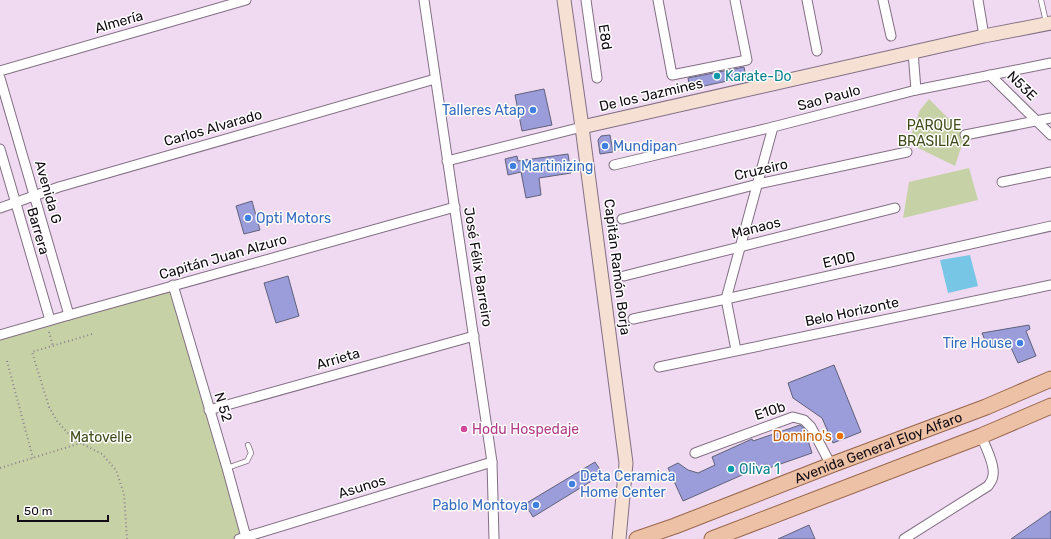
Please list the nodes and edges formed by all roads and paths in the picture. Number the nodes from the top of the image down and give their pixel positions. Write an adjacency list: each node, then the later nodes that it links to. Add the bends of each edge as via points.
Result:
1 (246, 0): 17 (street, Almería)
2 (424, 0): 21 (street, José Félix Barreiro)
3 (564, 0): 25 (street, Capitán Ramón Borja)
4 (586, 0): 20 (street, E8d)
5 (658, 0): 6 (street, via 672,75 747,60)
6 (735, 0)
7 (807, 0): 14 (street)
8 (883, 0): 12 (street)
9 (978, 0): 13 (street)
10 (1041, 0): 11 (lane)
11 (1049, 23): 13 (street, De los Jazmines)
12 (891, 36)
13 (984, 36): 15 (street, De los Jazmines)
14 (817, 51)
15 (912, 52): 22 (street); 25 (street, De los Jazmines)
16 (1051, 63): 18 (street, Sao Paulo)
17 (0, 71)
18 (990, 75): 22 (street, Sao Paulo); 24 (street, N53E)
19 (0, 78): 36 (street, Avenida G)
20 (597, 78)
21 (435, 79): 31 (street, José Félix Barreiro); 36 (street, Carlos Alvarado, via 59,187)
22 (916, 90): 26 (street, Sao Paulo)
23 (1051, 118): 24 (street)
24 (1038, 121): 27 (street); 28 (street, N53E)
25 (582, 127): 31 (street, De los Jazmines); 73 (street, Capitán Ramón Borja, via 626,463)
26 (773, 127): 32 (street, Sao Paulo); 35 (street)
27 (965, 135)
28 (1051, 135)
29 (0, 149): 37 (street, Barrera)
30 (907, 152): 35 (street, Cruzeiro)
31 (447, 161): 38 (street, José Félix Barreiro)
32 (614, 165)
33 (1051, 172): 34 (street)
34 (1002, 182)
35 (758, 184): 41 (street, Cruzeiro); 43 (street)
36 (34, 197): 37 (street, Carlos Alvarado); 48 (street, Avenida G)
37 (15, 204): 39 (street, Carlos Alvarado); 50 (street, Barrera)
38 (455, 207): 45 (street, Capitán Juan Alzuro); 53 (street, José Félix Barreiro)
39 (0, 208)
40 (895, 208): 43 (street, Manaos)
41 (622, 219)
42 (1051, 226): 47 (street, E10D)
43 (739, 246): 44 (street, Manaos); 47 (street)
44 (624, 276)
45 (173, 285): 48 (street, Capitán Juan Alzuro); 60 (street, N 52)
46 (1051, 285): 55 (street, Belo Horizonte)
47 (726, 299): 49 (street, E10D); 55 (street)
48 (69, 315): 50 (street, Capitán Juan Alzuro)
49 (633, 319)
50 (48, 321): 52 (street, Capitán Juan Alzuro); 54 (path)
51 (92, 334): 54 (path)
52 (0, 335)
53 (474, 336): 60 (street, Arrieta); 66 (street, José Félix Barreiro)
54 (53, 346): 62 (path, via 32,352 48,407 73,439)
55 (736, 350): 57 (street, Belo Horizonte)
56 (8, 361): 65 (path)
57 (658, 367)
58 (1051, 379): 67 (main road, Avenida General Eloy Alfaro, via 986,407)
59 (1051, 406): 61 (main road, Avenida General Eloy Alfaro)
60 (209, 410): 69 (street, N 52)
61 (981, 436): 75 (main road, Avenida General Eloy Alfaro); 76 (street, via 994,474 988,486)
62 (82, 443): 65 (path); 71 (path, via 102,454 116,470 124,494)
63 (248, 445): 69 (lane, via 251,453 247,461)
64 (695, 453): 67 (street, E10b, via 794,417 804,420 811,426)
65 (33, 458): 68 (path)
66 (492, 462): 70 (street, Asunos); 72 (street, José Félix Barreiro)
67 (831, 465): 74 (main road, Avenida General Eloy Alfaro)
68 (0, 468)
69 (227, 468): 70 (street, N 52)
70 (243, 538)
71 (126, 539)
72 (494, 539)
73 (619, 539)
74 (637, 539)
75 (712, 539)
76 (904, 539)

